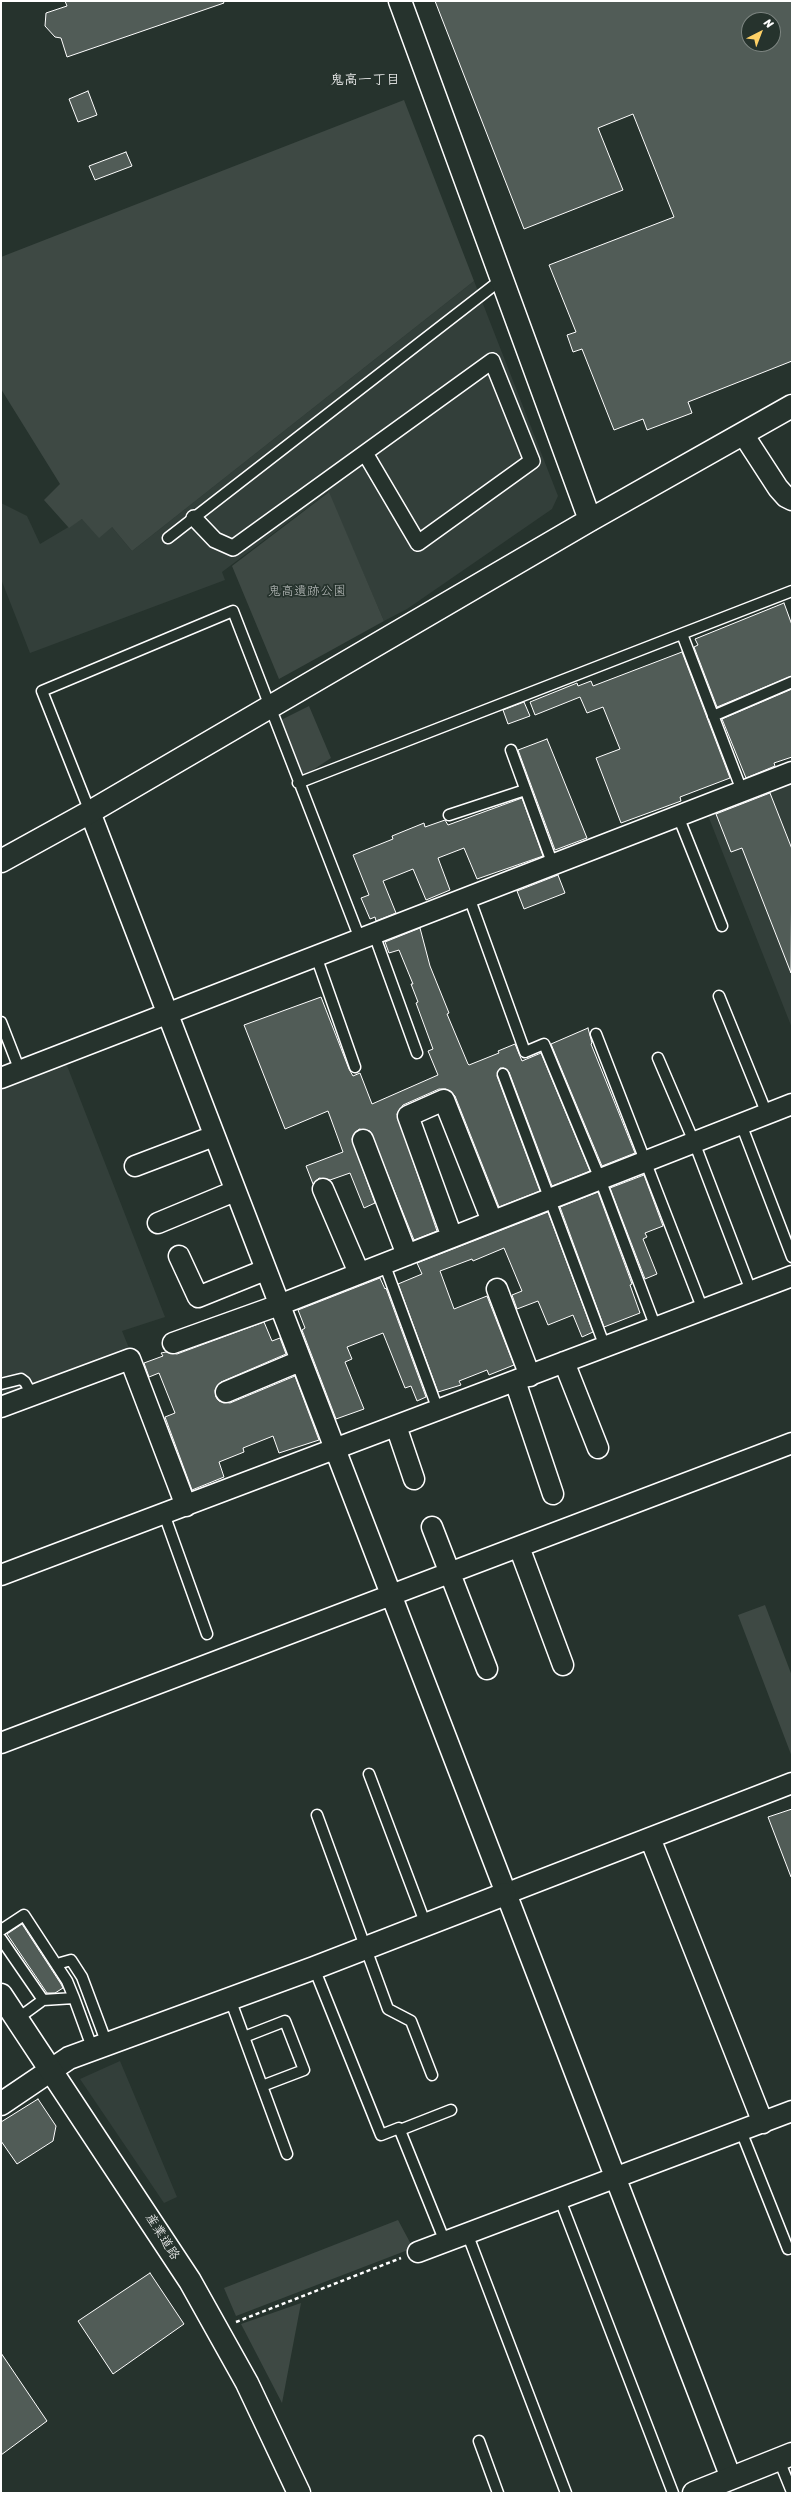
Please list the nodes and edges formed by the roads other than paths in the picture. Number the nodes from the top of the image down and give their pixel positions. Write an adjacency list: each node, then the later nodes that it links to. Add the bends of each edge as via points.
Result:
1 (400, 1): 2 (street)
2 (502, 280): 7 (lane); 8 (street)
3 (792, 406): 4 (street)
4 (743, 434): 6 (street, via 778,488); 8 (street)
5 (365, 453): 5 (street, via 492,361 532,461 418,543); 7 (street, via 232,548 215,540)
6 (792, 500)
7 (194, 518): 9 (lane)
8 (590, 520): 13 (street)
9 (168, 538)
10 (792, 591): 11 (lane)
11 (682, 634): 14 (lane); 17 (lane)
12 (792, 682): 14 (lane)
13 (271, 707): 17 (lane); 20 (street); 20 (lane, via 233,610 42,691)
14 (713, 716): 19 (lane)
15 (511, 750): 18 (lane)
16 (792, 772): 19 (street)
17 (298, 783): 27 (lane)
18 (525, 790): 21 (lane); 24 (lane)
19 (742, 791): 22 (street)
20 (90, 812): 23 (street); 30 (street)
21 (449, 815)
22 (678, 816): 24 (street); 26 (lane)
23 (1, 860)
24 (553, 865): 25 (street)
25 (469, 897): 27 (street); 47 (lane, via 525,1052 544,1044)
26 (722, 926)
27 (367, 937): 28 (street); 33 (lane)
28 (316, 956): 30 (street); 35 (lane)
29 (719, 996): 40 (lane)
30 (166, 1014): 36 (street); 42 (street)
31 (1, 1022): 36 (lane)
32 (596, 1034): 45 (lane)
33 (417, 1053)
34 (658, 1058): 44 (lane)
35 (356, 1067)
36 (20, 1071): 38 (street)
37 (503, 1074): 50 (lane)
38 (1, 1078)
39 (792, 1104): 40 (street)
40 (767, 1114): 41 (street)
41 (741, 1124): 44 (street); 56 (lane)
42 (214, 1136): 46 (street); 49 (street)
43 (363, 1140): 54 (street)
44 (694, 1142): 45 (street); 62 (lane)
45 (645, 1162): 47 (street); 64 (lane)
46 (135, 1166)
47 (600, 1179): 50 (street); 65 (lane)
48 (323, 1189): 59 (street)
49 (235, 1191): 52 (street); 58 (street)
50 (551, 1198): 51 (street); 67 (lane)
51 (492, 1221): 53 (street); 53 (street, via 444,1100 408,1116)
52 (158, 1222)
53 (452, 1237): 54 (street)
54 (407, 1255): 57 (street)
55 (179, 1256): 58 (street, via 198,1297)
56 (792, 1257)
57 (384, 1263): 59 (street); 75 (lane)
58 (265, 1270): 63 (street)
59 (359, 1273): 63 (street)
60 (792, 1276): 62 (street)
61 (497, 1289): 70 (street)
62 (751, 1291): 64 (street)
63 (279, 1305): 66 (street); 68 (street)
64 (703, 1310): 65 (street)
65 (656, 1328): 67 (street)
66 (173, 1344)
67 (605, 1347): 69 (street)
68 (300, 1361): 72 (street); 79 (street)
69 (564, 1362): 70 (street); 78 (street)
70 (523, 1378): 75 (street); 81 (street)
71 (1, 1384): 73 (lane, via 21,1379)
72 (226, 1392)
73 (32, 1395): 74 (street); 82 (street, via 130,1359)
74 (1, 1407)
75 (438, 1410): 76 (street)
76 (396, 1426): 79 (street); 80 (street)
77 (792, 1443): 85 (street)
78 (598, 1448)
79 (334, 1450): 82 (street); 88 (street)
80 (414, 1479)
81 (553, 1494)
82 (186, 1506): 83 (street)
83 (164, 1514): 87 (street); 89 (lane)
84 (432, 1527): 86 (street)
85 (519, 1547): 86 (street); 90 (street)
86 (450, 1574): 88 (street); 91 (street)
87 (1, 1575)
88 (391, 1596): 92 (street); 97 (street)
89 (207, 1634)
90 (563, 1665)
91 (487, 1670)
92 (1, 1743)
93 (369, 1774): 98 (lane)
94 (792, 1783): 96 (street)
95 (317, 1815): 101 (lane)
96 (650, 1838): 97 (street); 117 (street)
97 (505, 1894): 98 (street); 121 (street)
98 (426, 1925): 101 (street)
99 (1, 1930): 102 (lane, via 24,1915)
100 (1, 1939): 107 (lane)
101 (366, 1948): 103 (street); 112 (lane, via 388,2009 410,2020)
102 (57, 1964): 105 (lane); 110 (lane, via 71,1960 82,1977)
103 (314, 1968): 106 (street); 118 (lane, via 381,2135 399,2128)
104 (1, 1995): 108 (street, 産業道路)
105 (74, 1998): 107 (lane); 110 (lane)
106 (230, 1999): 109 (lane); 110 (street)
107 (43, 2000): 108 (lane)
108 (17, 2019): 111 (street, 産業道路)
109 (244, 2037): 113 (lane); 113 (lane, via 284,2021 304,2070)
110 (100, 2047): 111 (street, via 69,2058)
111 (52, 2070): 114 (street); 131 (street, 産業道路, via 144,2208 218,2329 247,2383)
112 (432, 2075)
113 (262, 2086): 120 (lane)
114 (1, 2104)
115 (451, 2110): 118 (lane)
116 (792, 2111): 117 (street)
117 (763, 2122): 119 (street)
118 (400, 2130): 124 (lane)
119 (741, 2131): 121 (street); 125 (lane)
120 (287, 2154)
121 (615, 2176): 122 (street); 129 (street)
122 (559, 2198): 123 (street); 134 (lane)
123 (467, 2233): 124 (street); 133 (lane)
124 (445, 2242): 126 (street)
125 (788, 2249)
126 (418, 2252)
127 (479, 2441): 132 (lane)
128 (785, 2457): 129 (street); 130 (lane)
129 (731, 2478): 135 (street)
130 (792, 2492)
131 (299, 2493)
132 (498, 2493)
133 (566, 2493)
134 (673, 2493)
135 (694, 2493)

